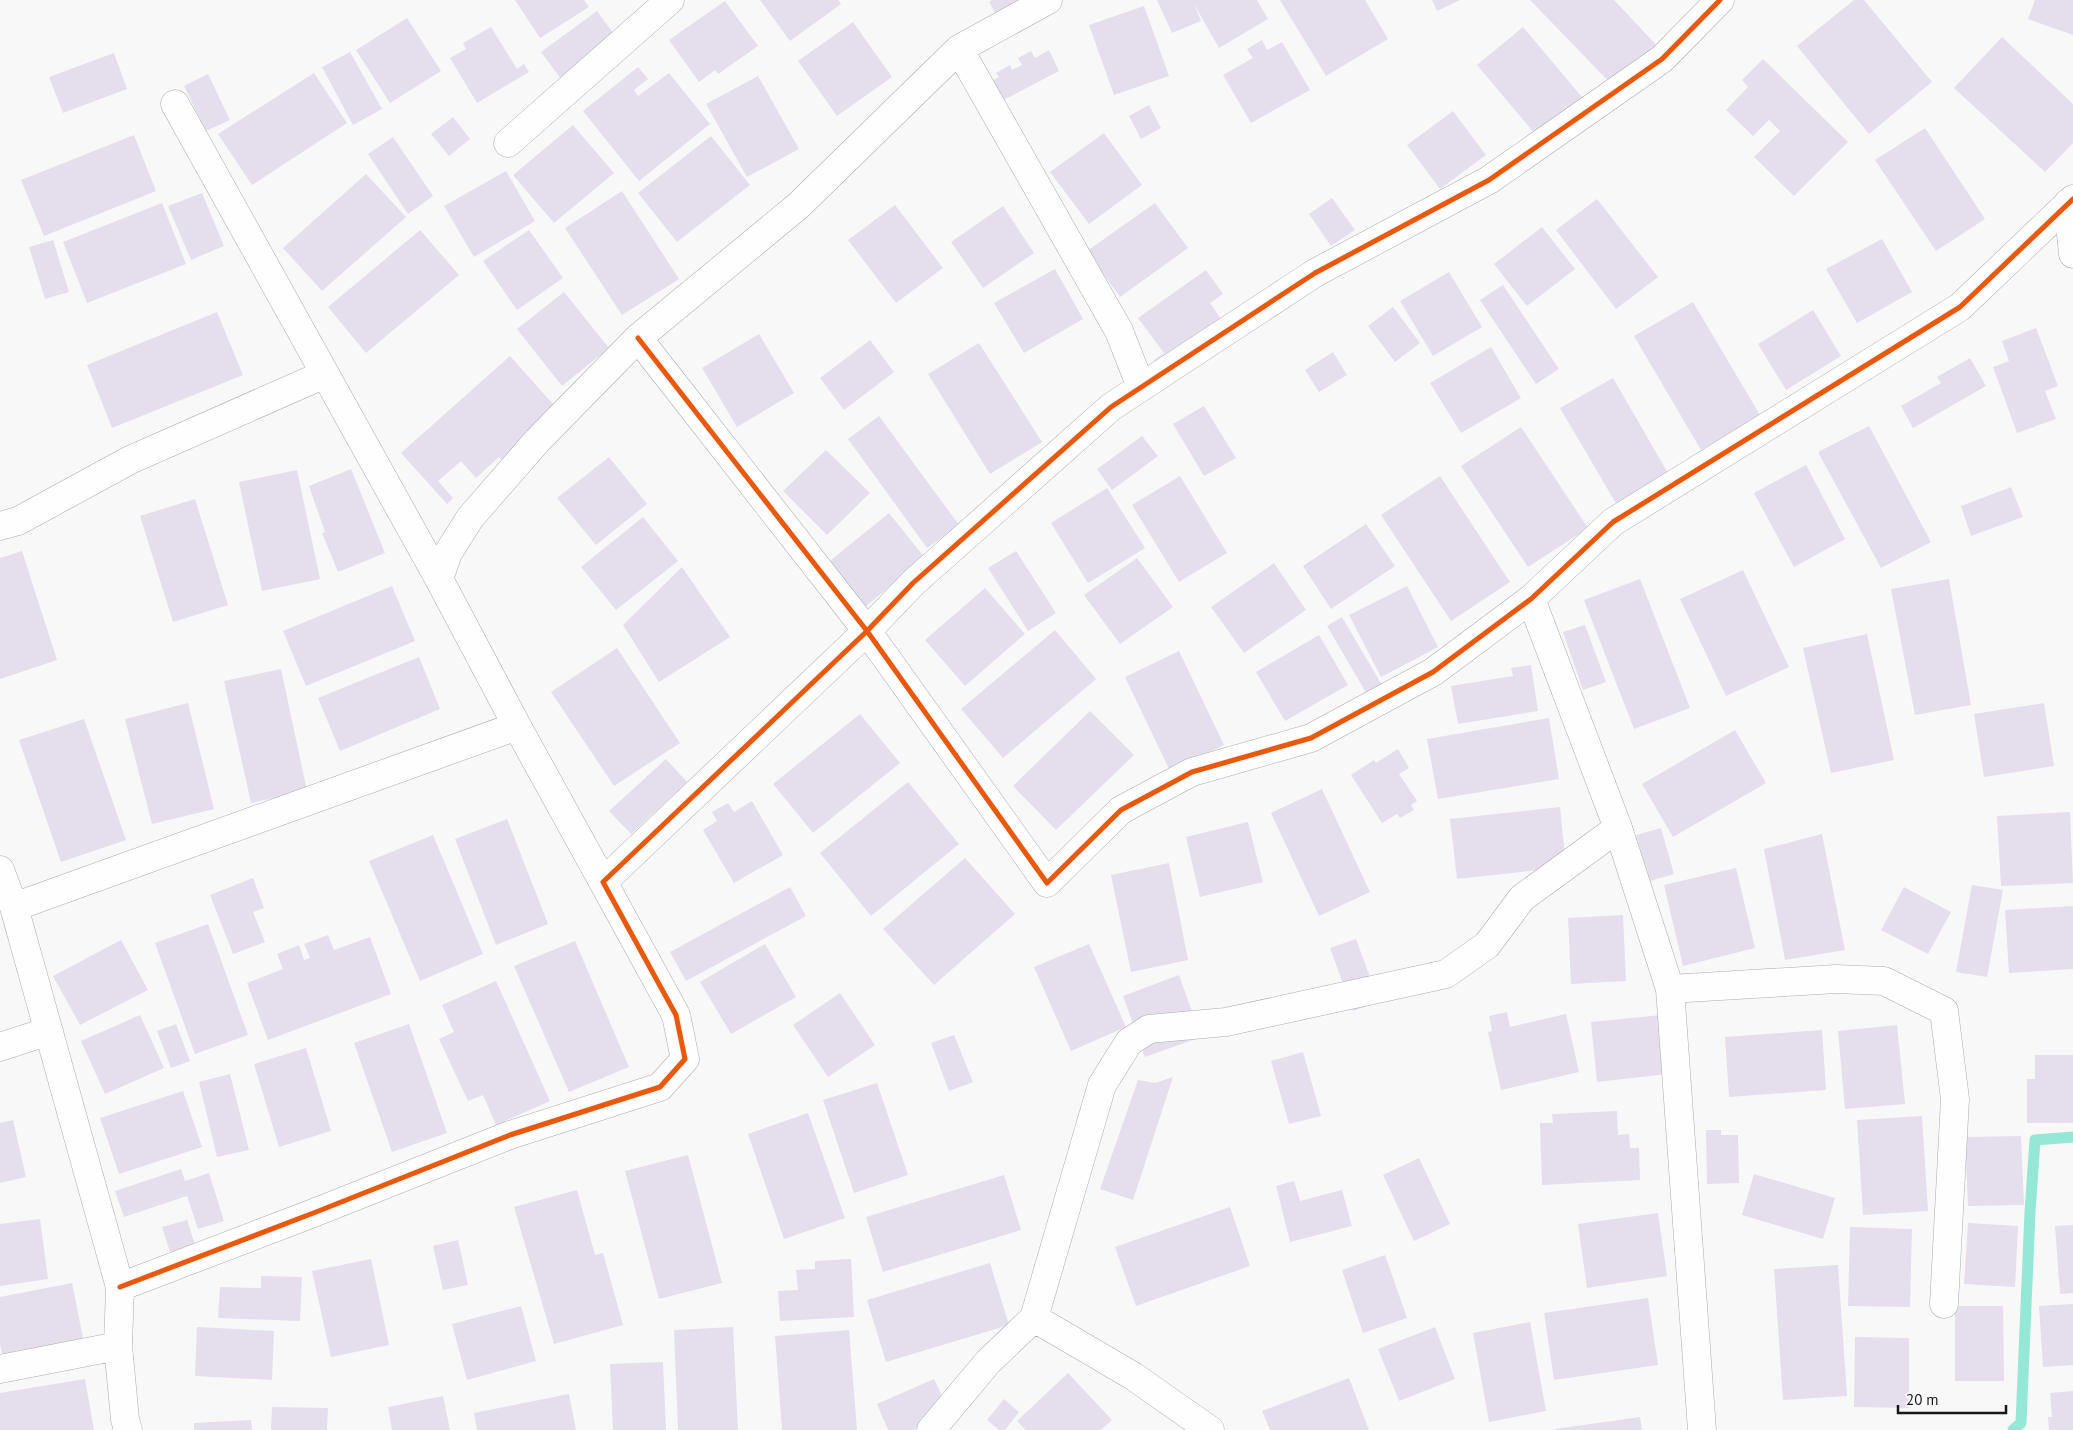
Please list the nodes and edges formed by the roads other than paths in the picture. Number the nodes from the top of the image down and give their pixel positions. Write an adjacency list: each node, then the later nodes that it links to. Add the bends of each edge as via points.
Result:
1 (670, 0): 6 (street)
2 (1048, 0): 4 (street)
3 (1720, 0): 11 (street, via 1662,59 1489,180 1315,273)
4 (959, 49): 9 (street, via 798,206); 11 (street, via 1119,331)
5 (175, 104): 10 (street)
6 (508, 143)
7 (2070, 201): 8 (street); 14 (street, via 1960,307 1614,522)
8 (2073, 254)
9 (638, 338): 13 (street, via 537,441 470,518 448,554); 15 (street)
10 (325, 374): 12 (street, via 130,460 18,521); 13 (street)
11 (1141, 387): 15 (street, via 1111,406 913,583)
12 (0, 526)
13 (439, 579): 16 (street)
14 (1531, 599): 15 (street, via 1433,672 1311,738 1192,772 1121,810 1048,883); 17 (street)
15 (867, 631): 19 (street)
16 (517, 726): 19 (street); 20 (street)
17 (1618, 828): 21 (street); 26 (street, via 1522,898 1487,945 1446,974 1226,1022 1150,1029 1129,1042 1102,1085)
18 (0, 870): 20 (street)
19 (603, 882): 24 (street, via 676,1015 686,1059 660,1087 510,1135)
20 (14, 907): 22 (street)
21 (1670, 989): 25 (street, via 1836,979 1884,981 1944,1010 1955,1099); 32 (street)
22 (49, 1031): 23 (street); 24 (street)
23 (0, 1047)
24 (120, 1287): 27 (street)
25 (1944, 1304)
26 (1034, 1318): 30 (street, via 988,1362); 31 (street, via 1133,1376)
27 (118, 1346): 28 (street); 29 (street)
28 (0, 1369)
29 (128, 1430)
30 (931, 1430)
31 (1210, 1430)
32 (1702, 1430)

